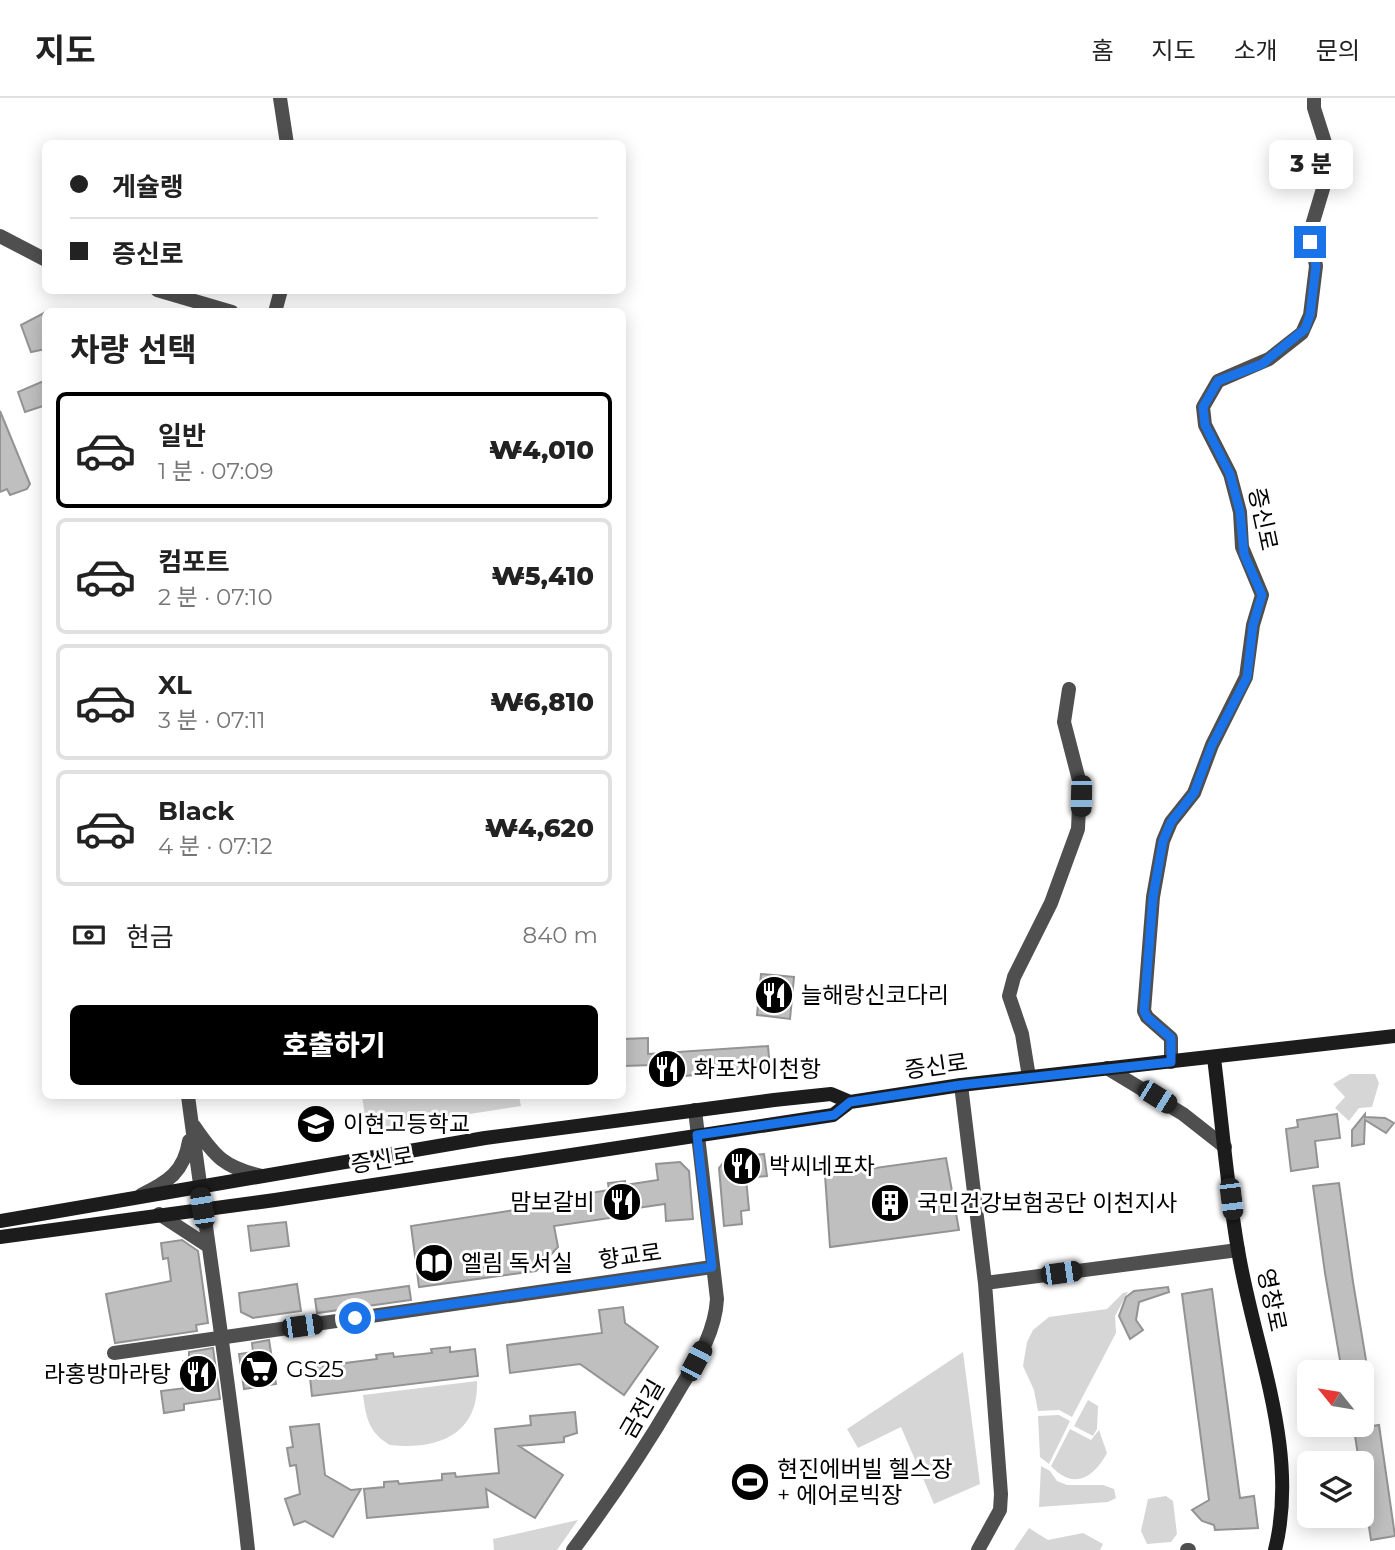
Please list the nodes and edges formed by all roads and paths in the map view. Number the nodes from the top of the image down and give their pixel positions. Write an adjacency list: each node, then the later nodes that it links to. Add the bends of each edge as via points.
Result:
1 (280, 98): 3 (street)
2 (1314, 98): 11 (street, 증신로, via 1328,152 1325,183 1310,232 1316,266 1310,315 1302,333 1265,362 1218,381 1203,407 1205,425 1230,474 1244,554 1262,595 1247,677 1212,745 1194,793 1166,833 1157,873 1144,1011 1171,1038)
3 (286, 140)
4 (0, 236): 5 (street)
5 (42, 258)
6 (171, 294): 7 (street)
7 (218, 308)
8 (1069, 689): 13 (street, via 1064,722 1080,784 1078,829 1009,996 1022,1034)
9 (1395, 1036): 10 (main road, 증신로)
10 (1214, 1058): 11 (main road, 증신로); 20 (main road, 영창로)
11 (1171, 1062): 12 (main road, 증신로)
12 (1107, 1068): 13 (main road, 증신로); 20 (street, via 1183,1114)
13 (1029, 1077): 14 (main road, 증신로)
14 (961, 1085): 16 (main road, 증신로); 31 (street)
15 (188, 1099): 18 (street)
16 (850, 1102): 17 (main road, 증신로, via 831,1094); 19 (main road, 증신로, via 834,1115)
17 (695, 1110): 19 (street, 금전길); 21 (main road, 증신로, via 485,1138)
18 (191, 1122): 21 (street, via 219,1160); 22 (street); 23 (street, via 179,1171)
19 (697, 1135): 24 (main road, 증신로); 30 (street, 금전길)
20 (1225, 1147): 29 (main road, 영창로)
21 (263, 1176): 22 (main road, 증신로)
22 (198, 1187): 23 (main road, 증신로); 24 (street)
23 (136, 1198): 26 (main road, 증신로)
24 (202, 1208): 25 (main road, 증신로); 28 (street)
25 (159, 1214): 27 (main road, 증신로); 28 (street)
26 (0, 1221)
27 (0, 1237)
28 (208, 1246): 32 (street)
29 (1238, 1250): 31 (street); 37 (main road, 영창로, via 1276,1422 1282,1503)
30 (712, 1267): 32 (street, 향교로); 35 (street, 금전길, via 717,1299 709,1337 630,1473)
31 (985, 1283): 36 (street, via 1001,1494 1000,1510)
32 (222, 1337): 33 (street, 향교로); 34 (street)
33 (114, 1353)
34 (248, 1550)
35 (573, 1550)
36 (978, 1550)
37 (1275, 1550)

